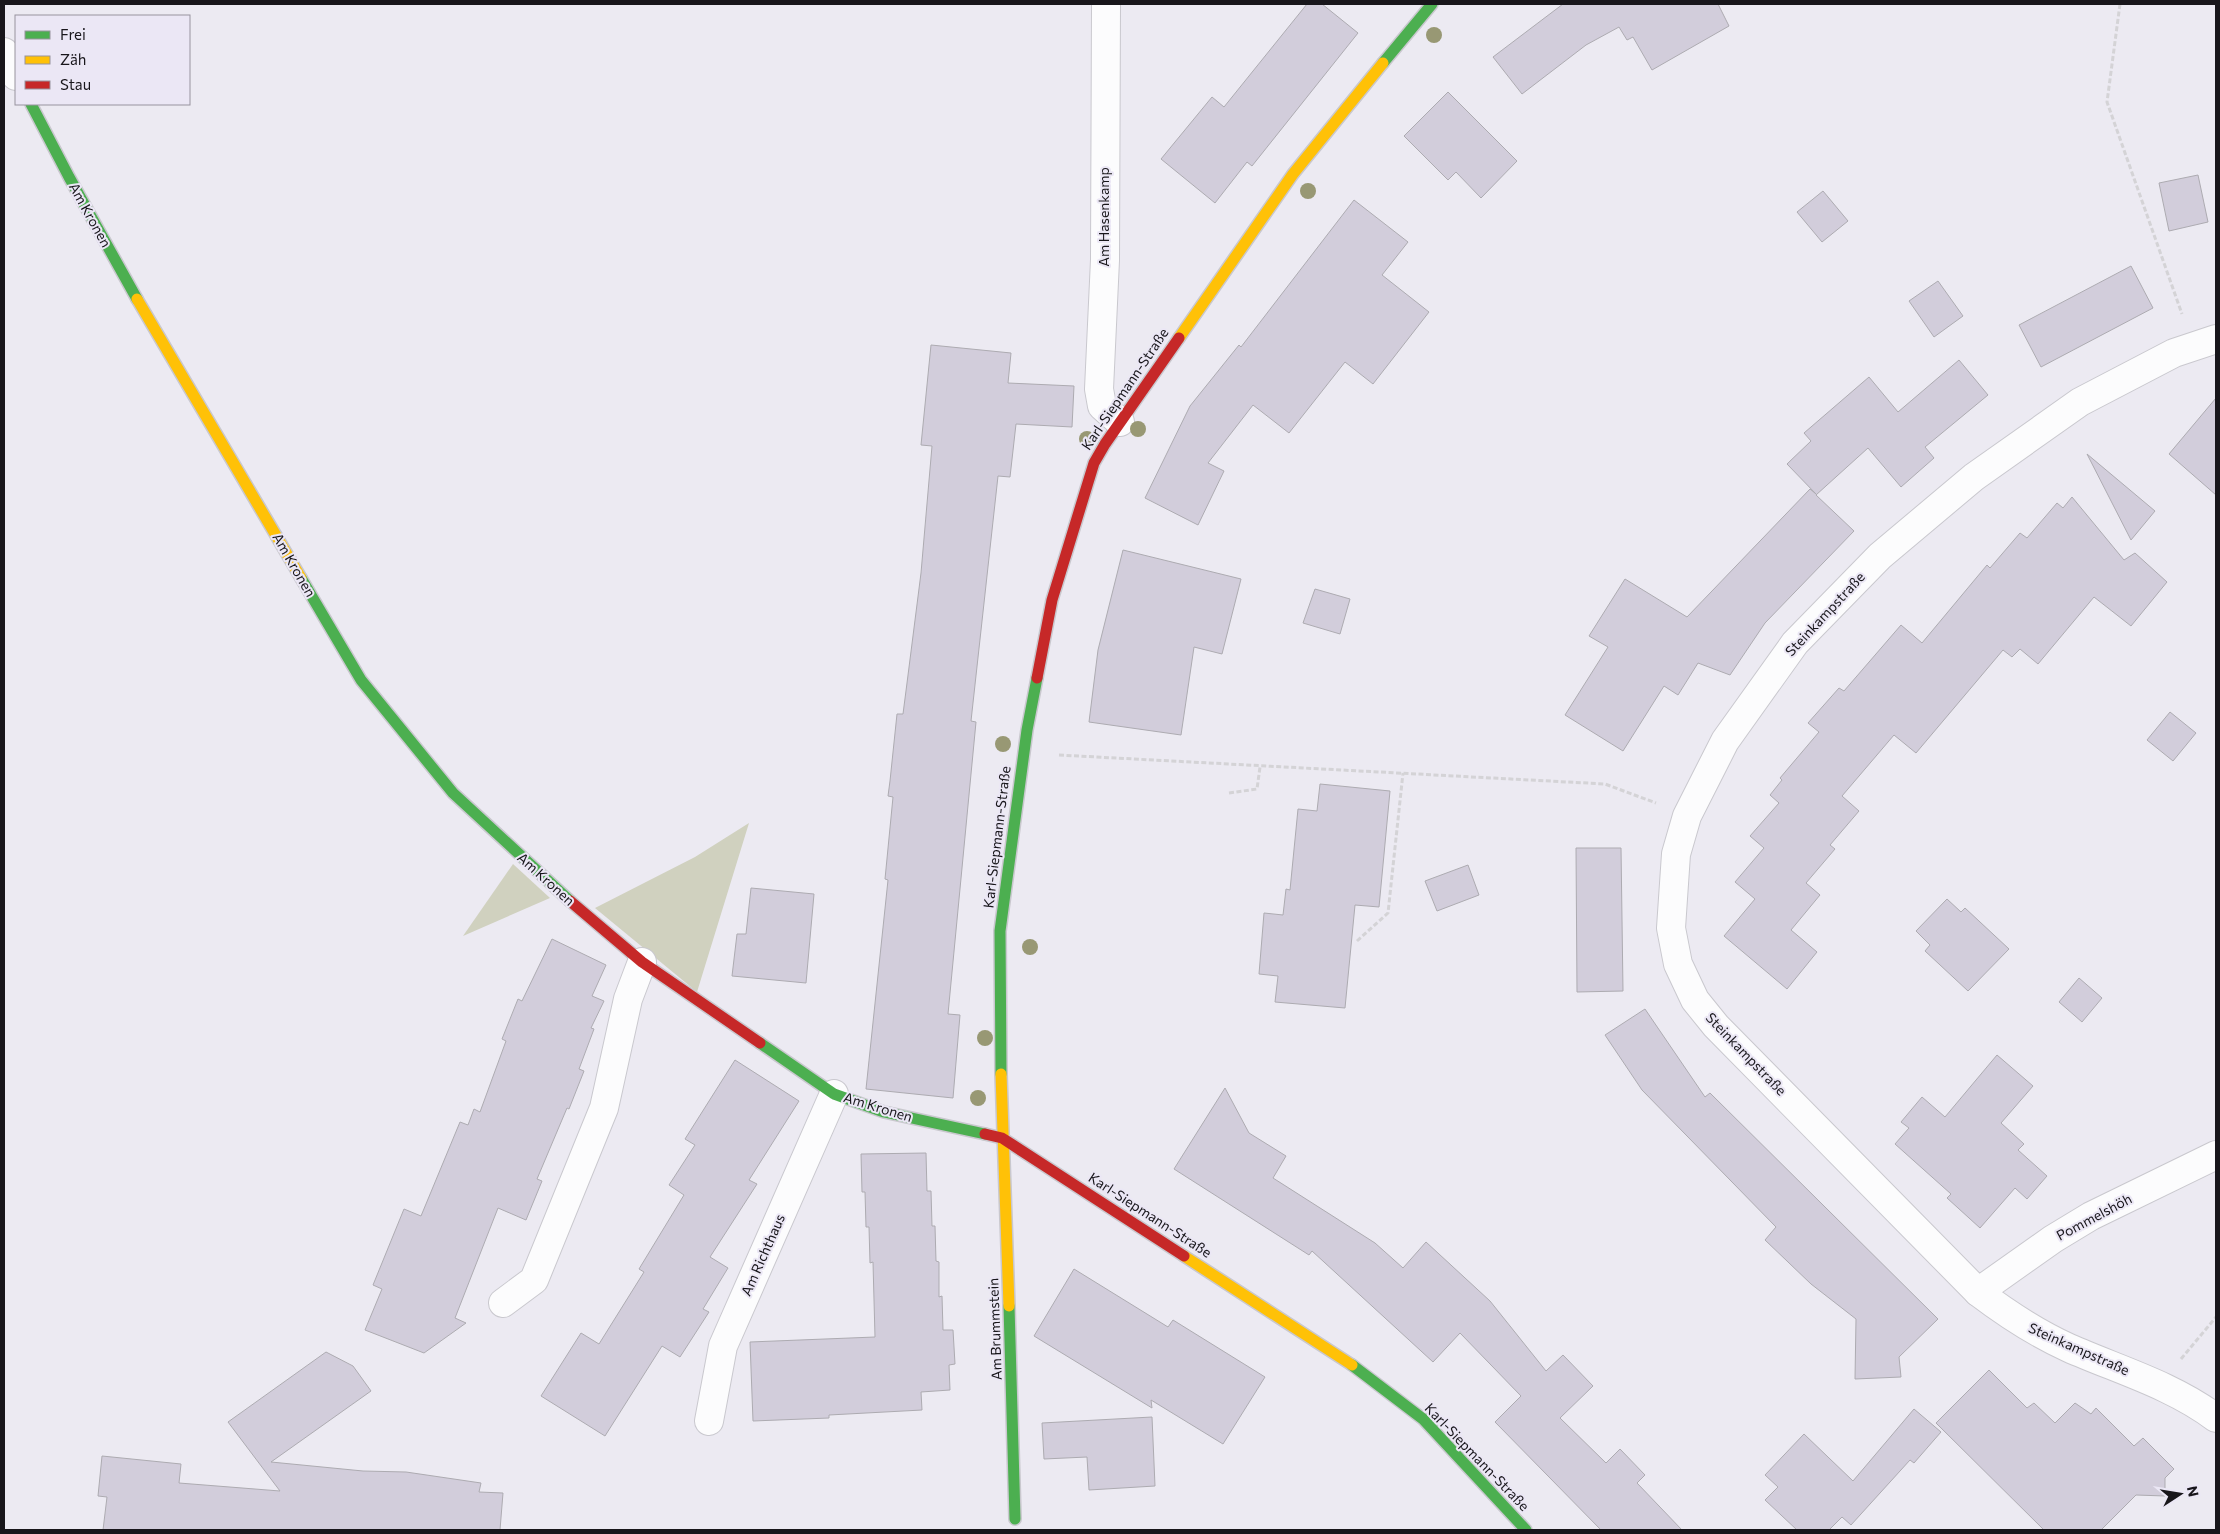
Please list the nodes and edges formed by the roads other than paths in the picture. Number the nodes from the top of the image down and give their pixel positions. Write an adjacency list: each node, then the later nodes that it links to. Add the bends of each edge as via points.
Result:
1 (1106, 4): 7 (street, Am Hasenkamp, via 1105,260 1099,389 1102,406)
2 (1432, 4): 7 (street, Karl-Siepmann-Straße, via 1293,174)
3 (4, 52): 4 (street)
4 (15, 74)
5 (31, 105): 8 (street, Am Kronen, via 135,295 362,680 453,793 538,873)
6 (2205, 343): 12 (street, Steinkampstraße, via 2174,353 2080,402 1974,477 1880,556 1795,643 1725,741 1687,816 1676,854 1671,928 1678,964 1695,1000 1716,1026)
7 (1120, 422): 10 (street, Karl-Siepmann-Straße, via 1094,463 1052,600 1024,752 1000,931)
8 (642, 962): 9 (street, Am Kronen); 13 (street, via 628,999 604,1108 534,1280)
9 (834, 1094): 10 (street, Am Kronen, via 884,1112); 15 (street, Am Richthaus, via 723,1346)
10 (1002, 1138): 16 (street, Am Brummstein); 17 (street, Karl-Siepmann-Straße, via 1343,1358 1423,1419)
11 (2216, 1155): 12 (street, Pommelshöh, via 2091,1216)
12 (1978, 1292): 14 (street, Steinkampstraße, via 2017,1321 2068,1347 2161,1385)
13 (503, 1303)
14 (2216, 1418)
15 (709, 1421)
16 (1015, 1519)
17 (1526, 1530)

